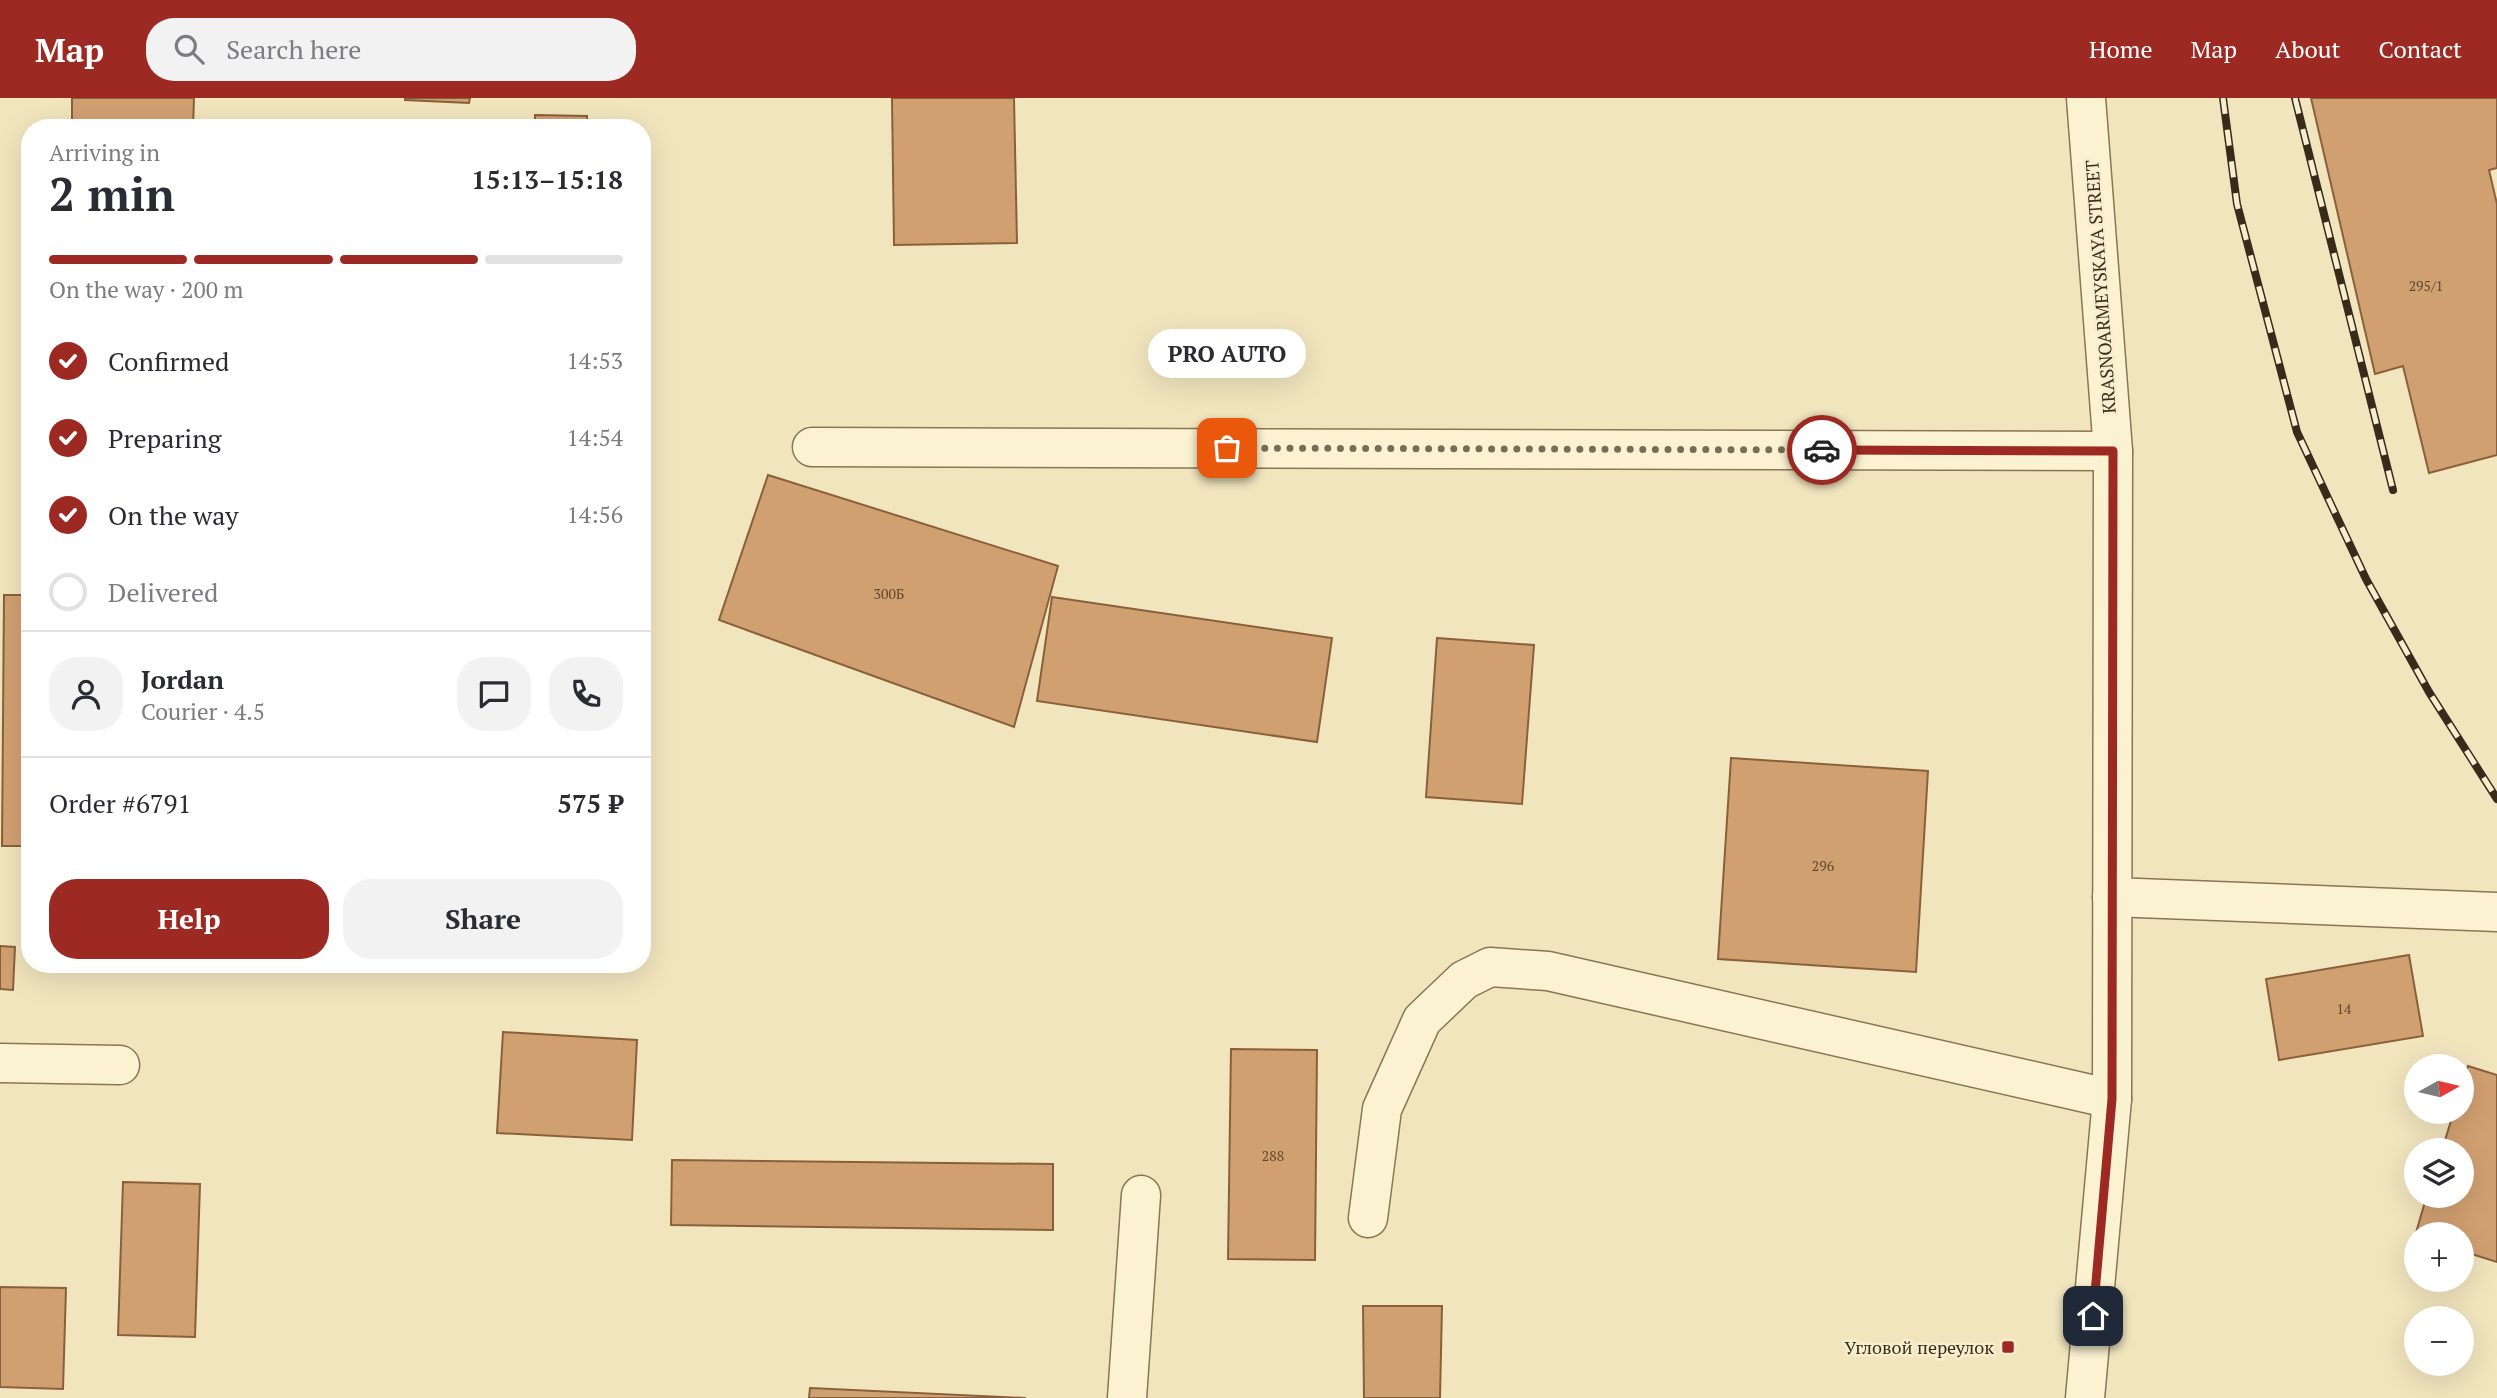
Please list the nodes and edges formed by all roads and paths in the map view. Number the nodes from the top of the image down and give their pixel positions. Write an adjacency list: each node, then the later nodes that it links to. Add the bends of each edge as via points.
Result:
1 (2086, 98): 3 (street, KRASNOARMEYSKAYA STREET)
2 (812, 447): 3 (street)
3 (2113, 451): 4 (street, KRASNOARMEYSKAYA STREET)
4 (2112, 897): 5 (street); 8 (street, KRASNOARMEYSKAYA STREET)
5 (2497, 912)
6 (0, 1063): 7 (street)
7 (120, 1066)
8 (2112, 1099): 10 (street, via 1548,971 1490,967 1464,980 1422,1020 1382,1109); 12 (street, KRASNOARMEYSKAYA STREET)
9 (1141, 1195): 11 (street)
10 (1368, 1218)
11 (1127, 1398)
12 (2085, 1398)

